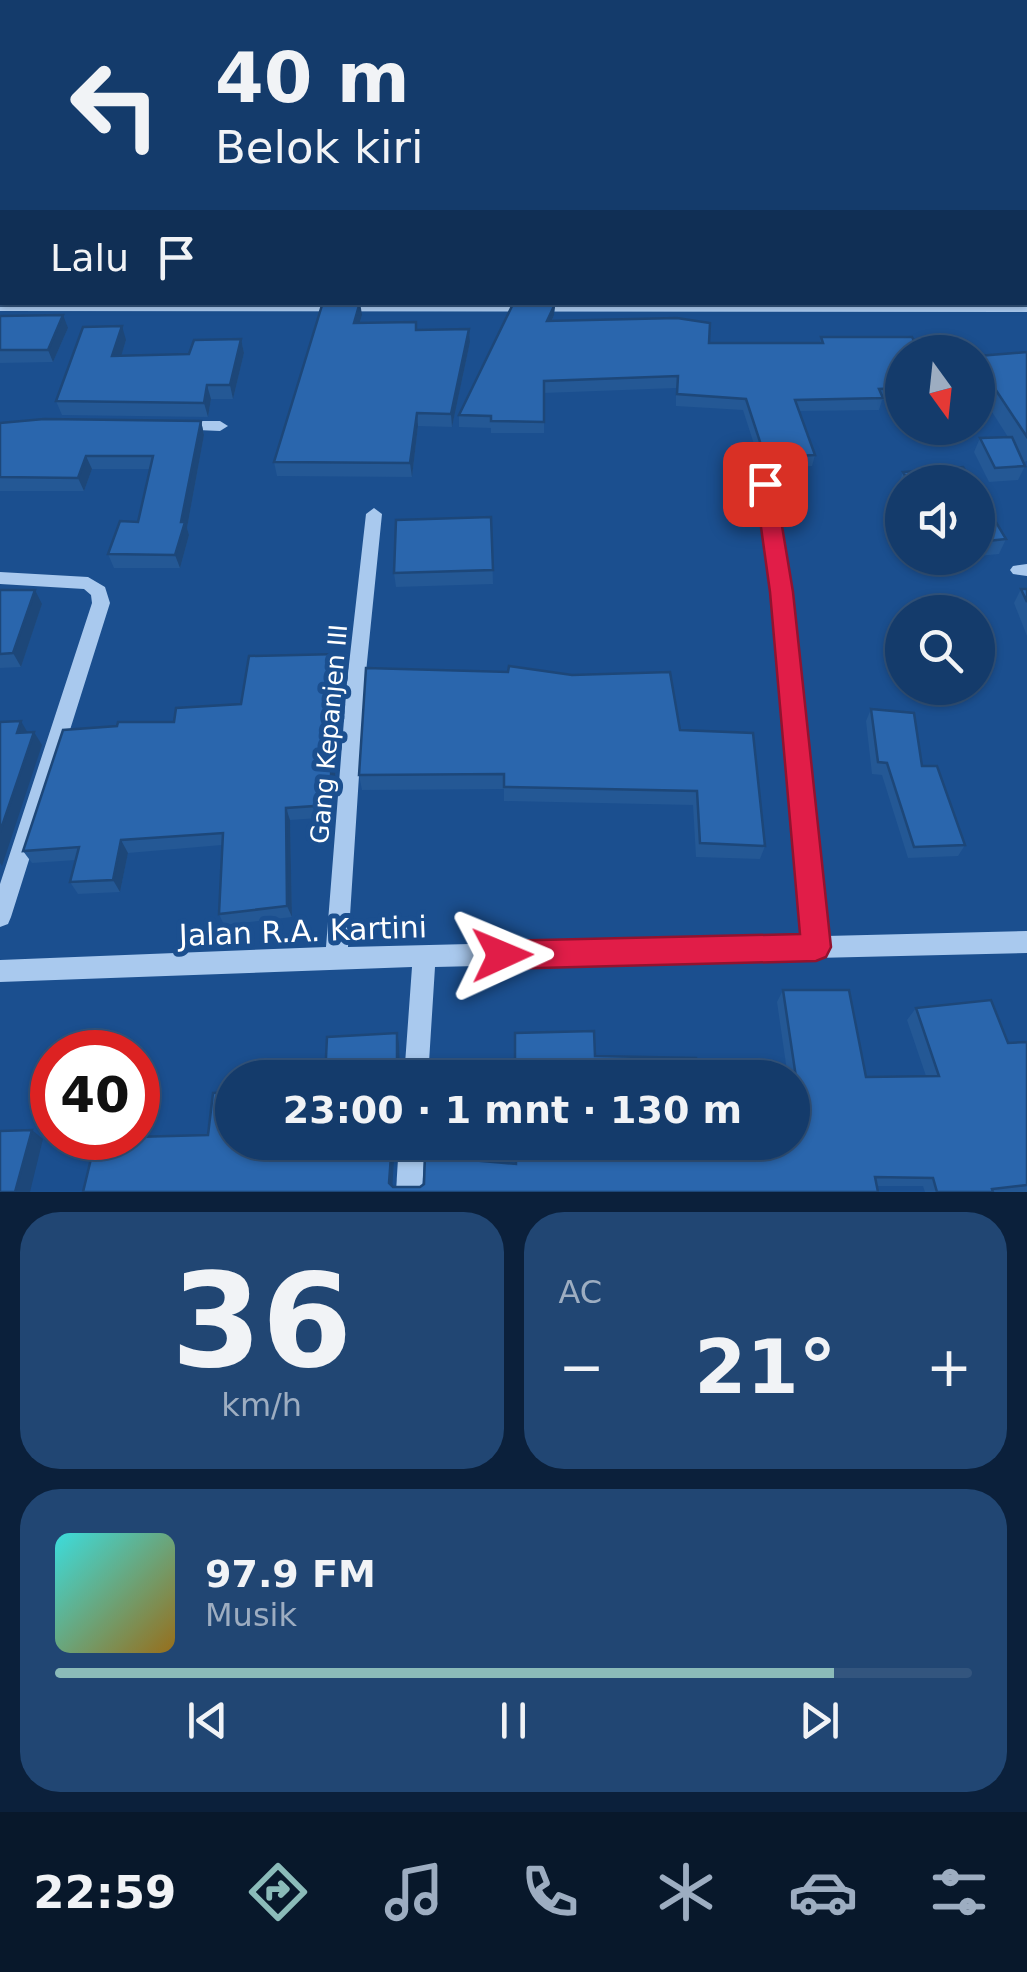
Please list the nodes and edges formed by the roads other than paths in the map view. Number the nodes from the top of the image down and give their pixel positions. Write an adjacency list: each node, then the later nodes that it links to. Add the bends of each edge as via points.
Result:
1 (181, 305): 3 (street)
2 (461, 305): 4 (street)
3 (0, 307)
4 (1027, 308)
5 (165, 425): 6 (street)
6 (220, 426)
7 (765, 484): 12 (street)
8 (374, 514): 14 (street, Gang Kepanjen III)
9 (0, 578): 10 (street, via 88,583 101,603)
10 (0, 917)
11 (1027, 942): 12 (street, Jalan R.A. Kartini)
12 (816, 947): 13 (street, Jalan R.A. Kartini)
13 (424, 957): 14 (street, Jalan R.A. Kartini); 16 (street)
14 (336, 958): 15 (street, Jalan R.A. Kartini)
15 (0, 971)
16 (417, 1060)
17 (411, 1160): 18 (street)
18 (410, 1192)

